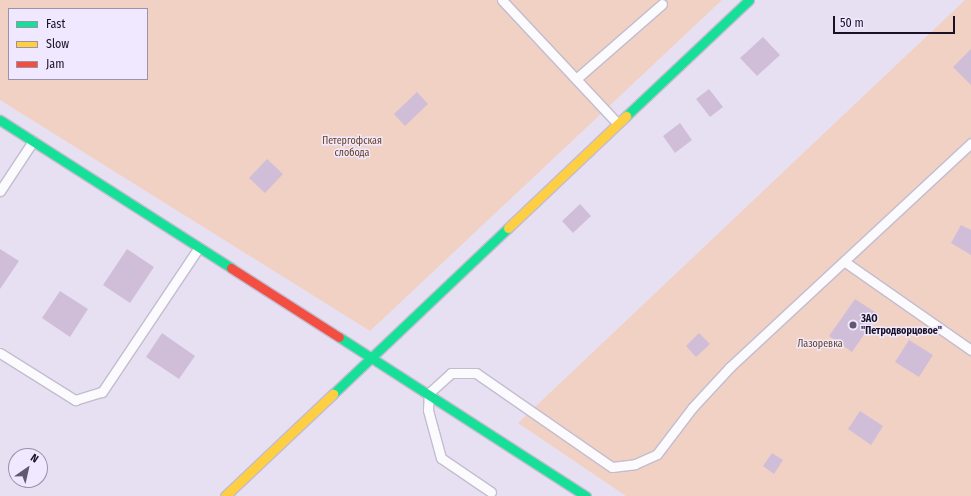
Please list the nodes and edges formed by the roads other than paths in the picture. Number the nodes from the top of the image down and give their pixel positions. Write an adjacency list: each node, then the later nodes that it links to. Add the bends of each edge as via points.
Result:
1 (502, 0): 4 (lane)
2 (749, 0): 6 (street)
3 (662, 4): 4 (lane)
4 (576, 79): 6 (lane)
5 (0, 120): 7 (street)
6 (617, 124): 14 (street)
7 (33, 140): 9 (lane); 10 (street)
8 (971, 143): 11 (lane)
9 (0, 191)
10 (200, 248): 13 (lane, via 102,392 75,400); 14 (street, via 346,344)
11 (845, 262): 12 (lane); 15 (lane, via 730,367 692,408 657,454 636,464 612,467 476,373 451,373)
12 (971, 350)
13 (0, 353)
14 (371, 355): 15 (street); 17 (street)
15 (429, 393): 16 (lane, via 428,410 441,458); 18 (street)
16 (491, 492)
17 (225, 496)
18 (586, 496)

